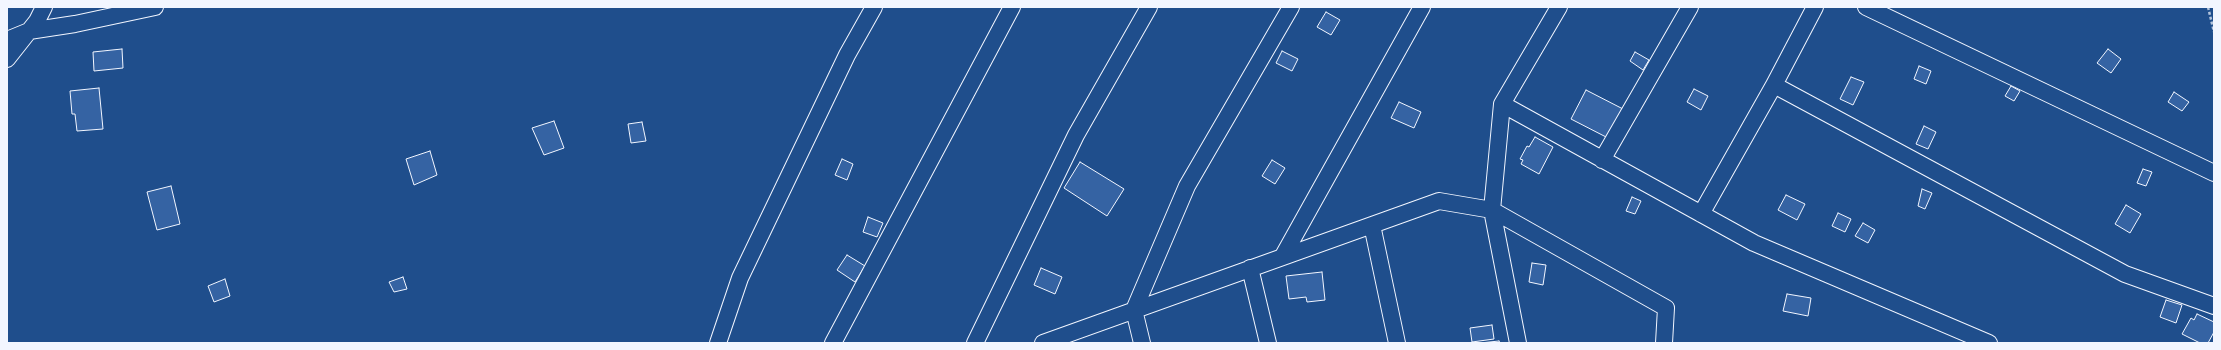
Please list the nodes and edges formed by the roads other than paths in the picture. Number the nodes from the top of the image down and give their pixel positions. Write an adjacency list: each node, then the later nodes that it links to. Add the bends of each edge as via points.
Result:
1 (44, 7): 12 (street)
2 (155, 7): 12 (street)
3 (874, 7): 26 (street, via 847,55 740,278)
4 (1012, 7): 27 (street)
5 (1149, 7): 28 (street, via 1076,135)
6 (1291, 7): 25 (street, via 1187,186)
7 (1422, 7): 22 (street)
8 (1559, 7): 16 (street)
9 (1690, 7): 17 (street)
10 (1815, 7): 15 (street)
11 (1866, 7): 18 (street)
12 (29, 31): 13 (street); 14 (street)
13 (7, 40)
14 (7, 59)
15 (1774, 85): 20 (street); 24 (street, via 2125,274)
16 (1502, 104): 17 (street); 19 (street)
17 (1602, 160): 20 (street)
18 (2214, 174)
19 (1492, 210): 21 (street, via 1439,201); 33 (street); 34 (street, via 1666,308)
20 (1701, 214): 35 (street, via 1754,243)
21 (1372, 225): 22 (street); 32 (street)
22 (1283, 256): 23 (street)
23 (1250, 268): 25 (street); 31 (street)
24 (2214, 306)
25 (1134, 310): 29 (street); 30 (street)
26 (718, 343)
27 (834, 343)
28 (975, 343)
29 (1043, 343)
30 (1142, 343)
31 (1268, 343)
32 (1397, 343)
33 (1518, 343)
34 (1664, 343)
35 (1989, 343)

